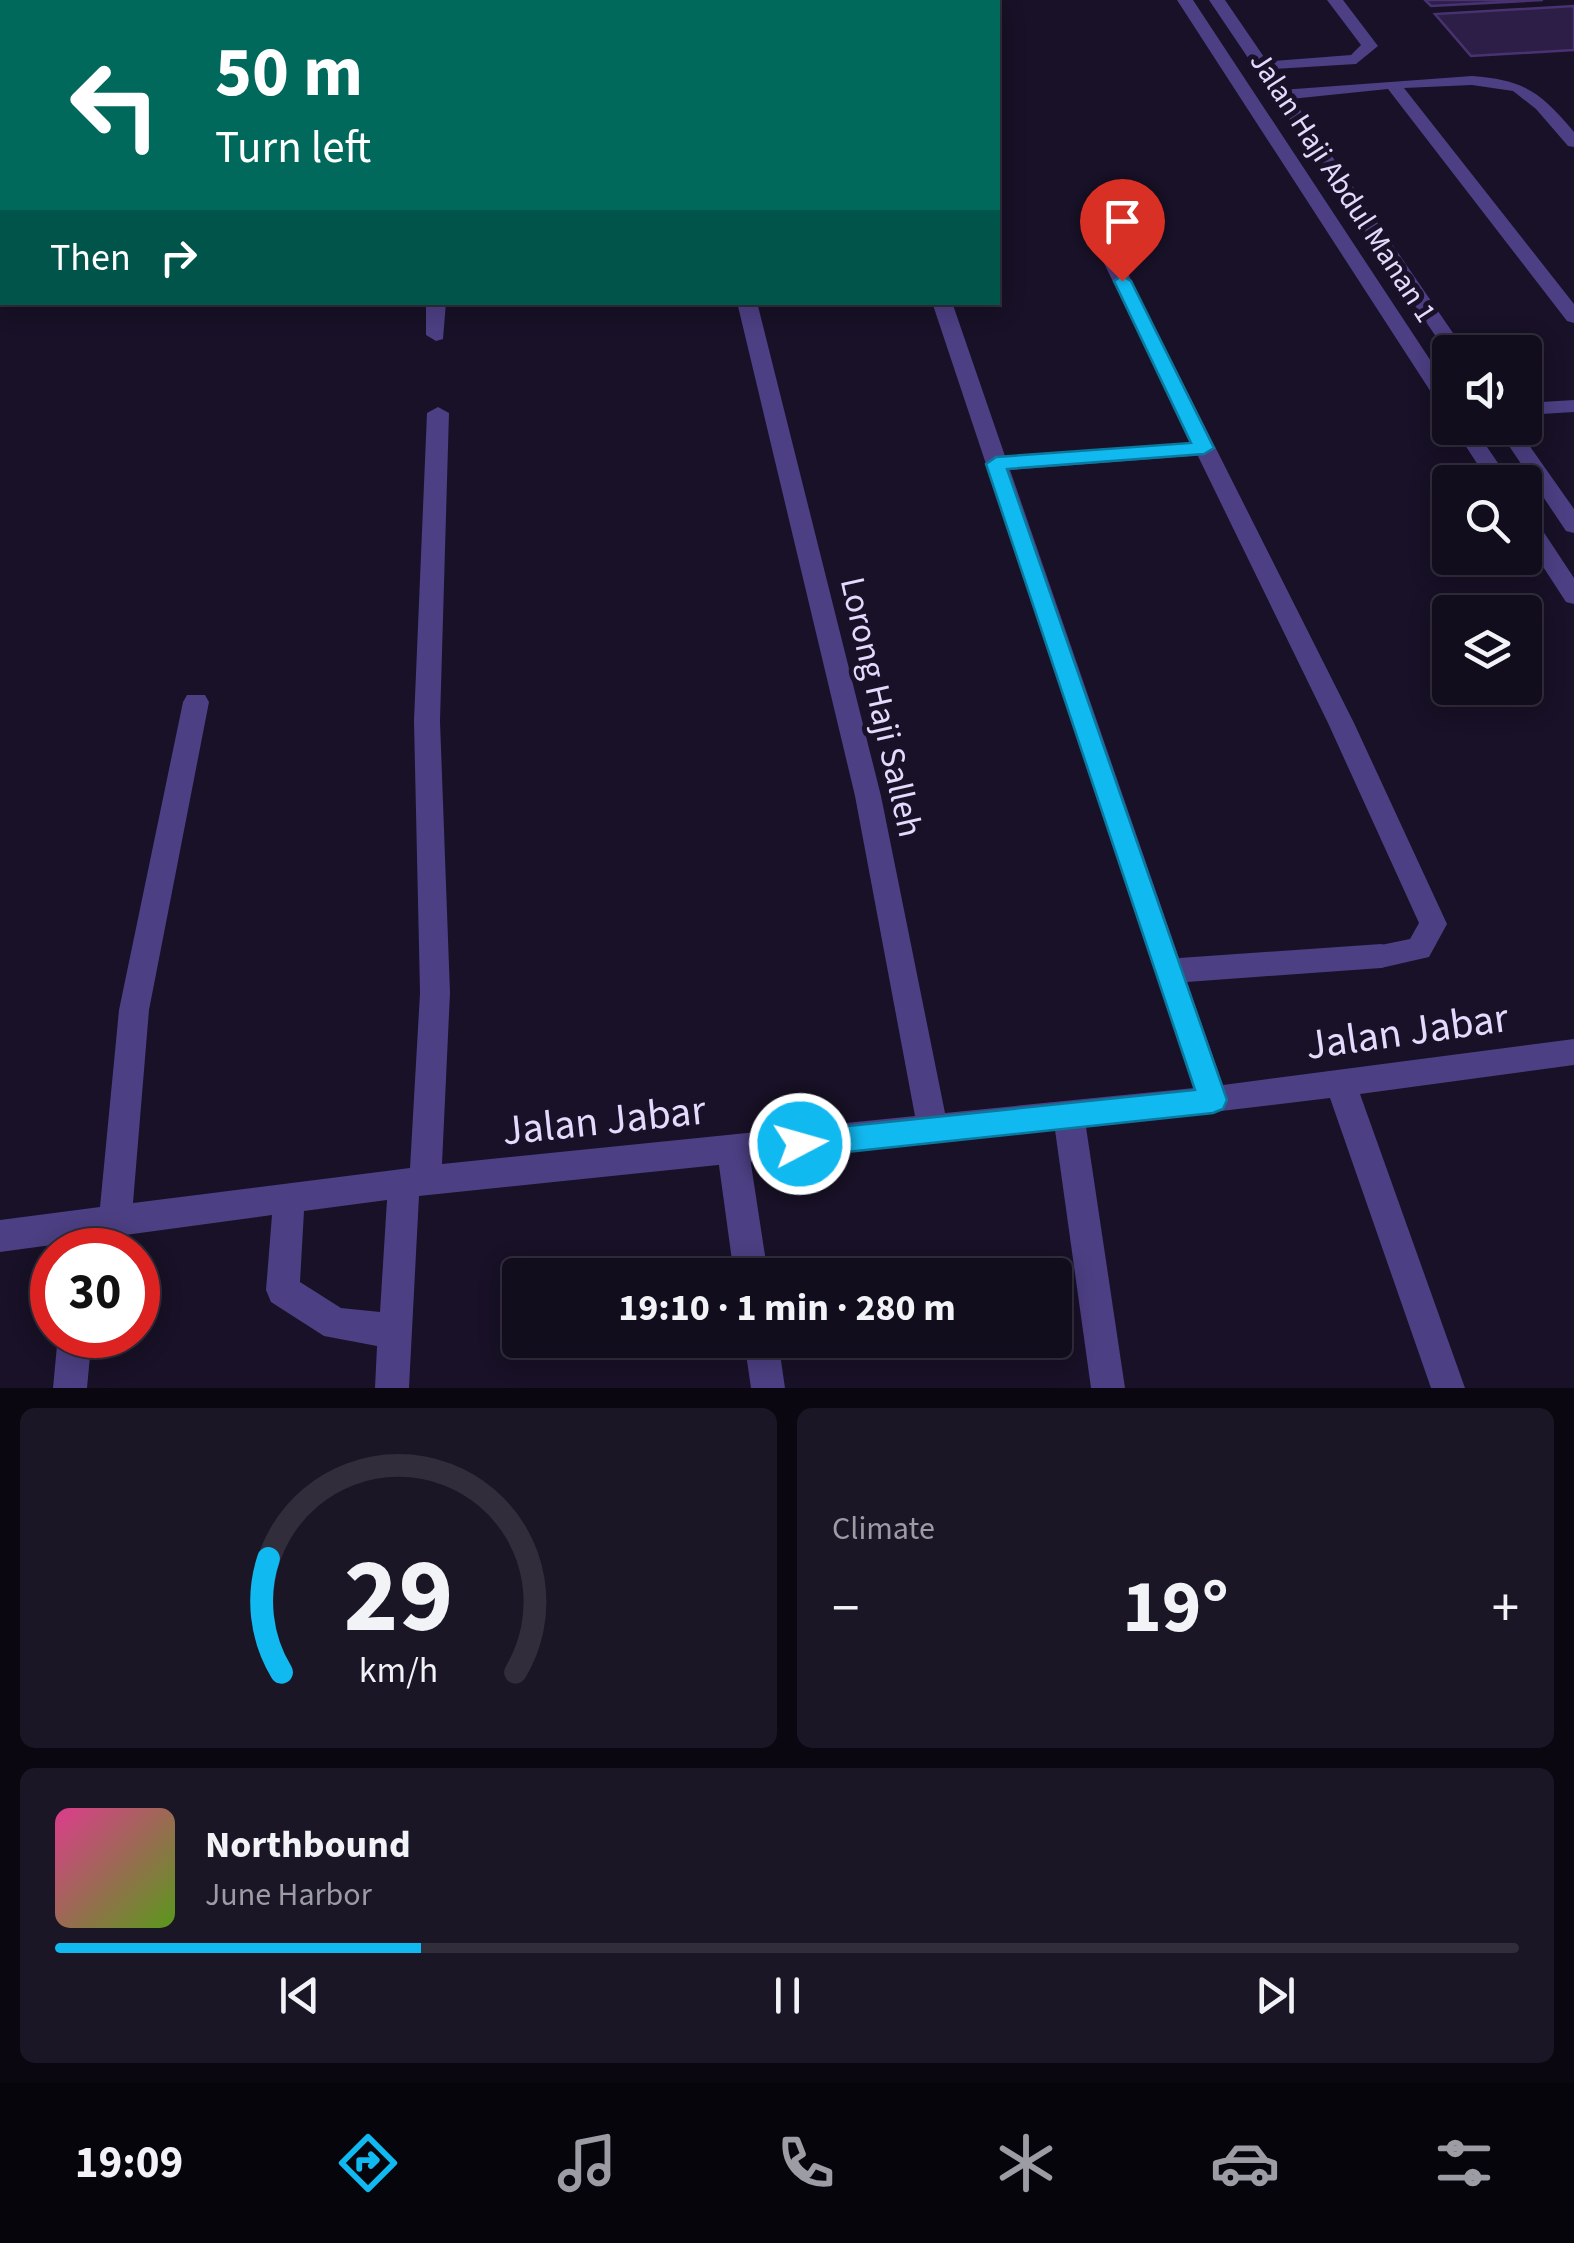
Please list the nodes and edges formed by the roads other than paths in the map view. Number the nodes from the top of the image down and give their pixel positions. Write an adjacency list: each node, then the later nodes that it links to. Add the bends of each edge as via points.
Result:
1 (1175, 0): 4 (street)
2 (1217, 0): 5 (street, Jalan Haji Abdul Manan 1)
3 (1335, 0): 5 (street, via 1370,46 1356,60)
4 (1189, 7): 16 (street, Jalan Haji Abdul Manan 1)
5 (1262, 67): 7 (street, Jalan Haji Abdul Manan 1)
6 (1394, 86): 7 (street); 8 (street, via 1503,82 1524,90); 13 (street)
7 (1281, 95): 14 (street, Jalan Haji Abdul Manan 1)
8 (1574, 142)
9 (1091, 218): 21 (street)
10 (436, 305): 15 (street)
11 (748, 305): 32 (street, Lorong Haji Salleh, via 868,796)
12 (943, 305): 22 (street)
13 (1574, 317)
14 (1444, 335)
15 (436, 336)
16 (1432, 378)
17 (1574, 406): 18 (street)
18 (1542, 408)
19 (438, 414): 34 (street, via 427,721 435,993)
20 (1519, 445): 23 (street)
21 (1204, 448): 22 (street); 27 (street, via 1433,924 1420,949)
22 (996, 464): 27 (street)
23 (1574, 526)
24 (1542, 547): 25 (street)
25 (1574, 596)
26 (196, 702): 36 (street)
27 (1169, 972): 30 (street)
28 (1574, 1052): 29 (street, Jalan Jabar)
29 (1341, 1085): 30 (street, Jalan Jabar); 48 (street)
30 (1213, 1100): 31 (street, Jalan Jabar)
31 (1068, 1116): 32 (street, Jalan Jabar); 47 (street)
32 (934, 1129): 33 (street, Jalan Jabar)
33 (733, 1151): 34 (street, Jalan Jabar); 40 (street)
34 (414, 1182): 35 (street, Jalan Jabar); 41 (street)
35 (289, 1200): 37 (street, Jalan Jabar); 41 (street, via 283,1290 336,1324)
36 (95, 1228)
37 (124, 1228)
38 (30, 1235): 39 (street, Jalan Jabar)
39 (0, 1236)
40 (749, 1258)
41 (394, 1330): 45 (street)
42 (73, 1358): 44 (street)
43 (764, 1358): 46 (street)
44 (70, 1388)
45 (392, 1388)
46 (768, 1388)
47 (1108, 1388)
48 (1448, 1388)

